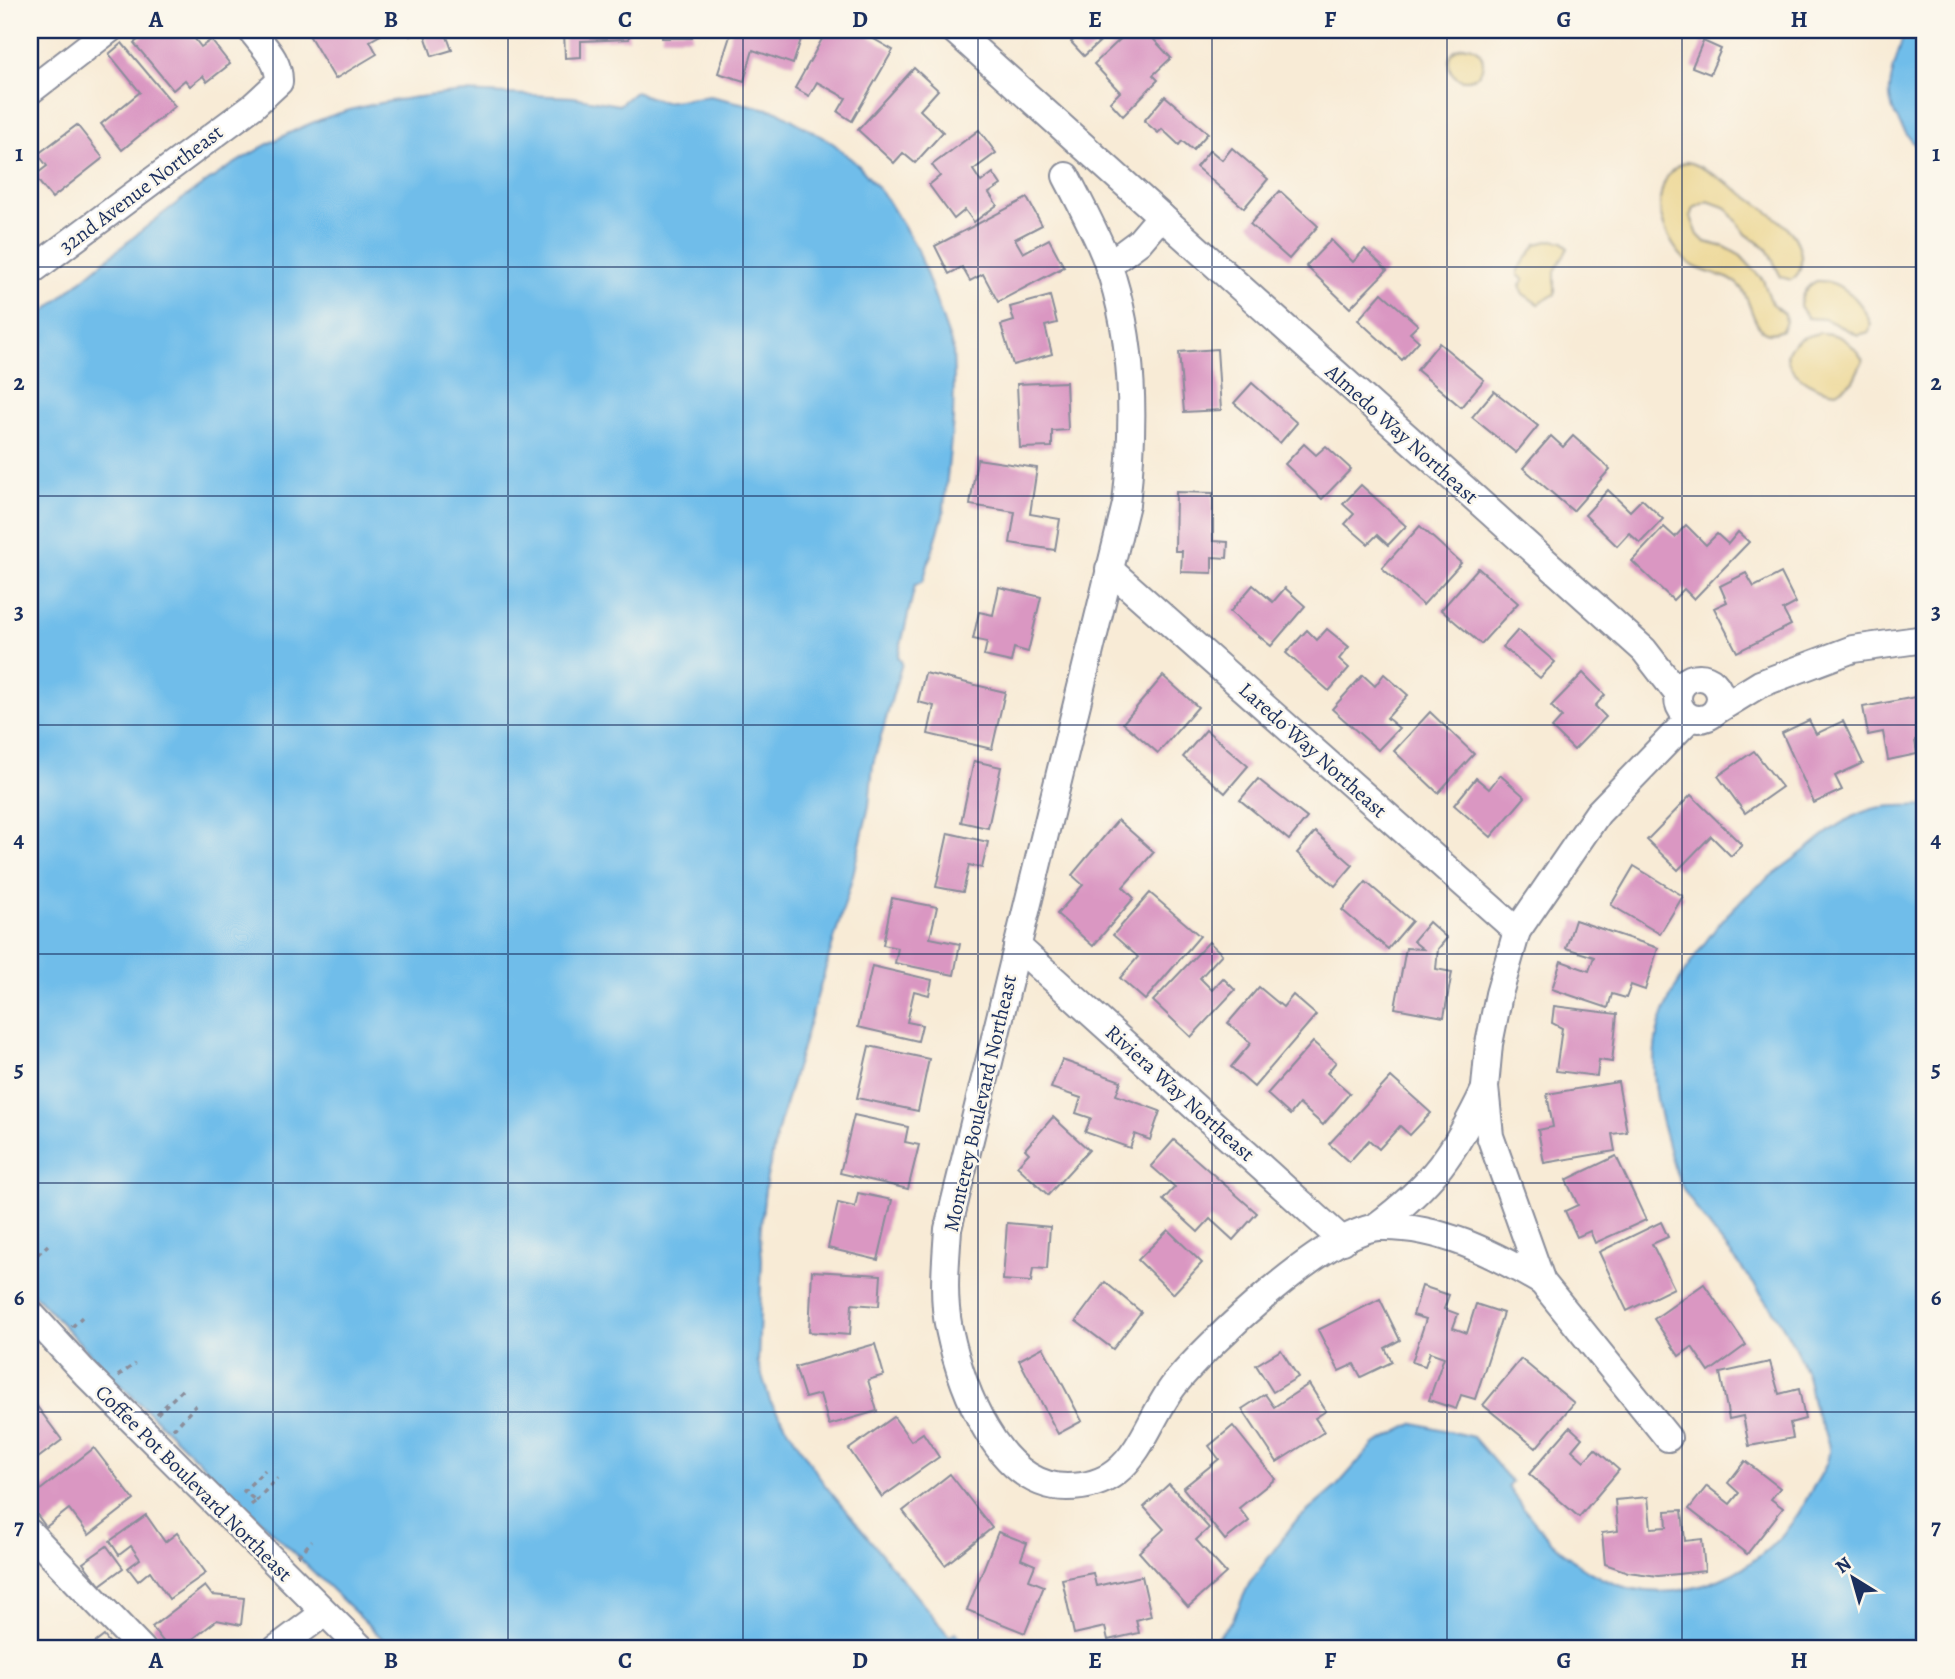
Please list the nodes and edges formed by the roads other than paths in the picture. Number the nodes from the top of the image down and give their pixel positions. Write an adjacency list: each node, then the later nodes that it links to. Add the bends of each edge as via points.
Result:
1 (109, 30): 4 (street)
2 (251, 30): 8 (street, 32nd Avenue Northeast, via 280,71 279,82)
3 (954, 30): 6 (street)
4 (30, 90)
5 (1066, 176): 7 (street, Monterey Boulevard Northeast)
6 (1161, 216): 7 (street, via 1130,250); 11 (street, Almedo Way Northeast, via 1644,650)
7 (1108, 265): 9 (street, Monterey Boulevard Northeast, via 1131,366 1132,423 1126,504)
8 (30, 272)
9 (1110, 569): 12 (street, Laredo Way Northeast); 13 (street, Monterey Boulevard Northeast)
10 (1925, 639): 11 (street, via 1853,649 1760,684)
11 (1701, 692): 12 (street, Monterey Boulevard Northeast, via 1679,708 1689,718 1598,813)
12 (1517, 931): 14 (street, Monterey Boulevard Northeast, via 1499,994)
13 (1017, 946): 16 (street, Riviera Way Northeast); 16 (street, Monterey Boulevard Northeast, via 948,1229 944,1290 959,1367 995,1443 1015,1466 1031,1480 1052,1487 1098,1483 1117,1471 1174,1386 1203,1352 1287,1278)
14 (1485, 1087): 15 (street, Monterey Boulevard Northeast, via 1446,1162); 17 (street, Monterey Boulevard Northeast, via 1490,1136)
15 (1375, 1227): 16 (street, Monterey Boulevard Northeast); 17 (street, Monterey Boulevard Northeast, via 1445,1236)
16 (1343, 1241)
17 (1542, 1282): 19 (street)
18 (30, 1313): 21 (street, Coffee Pot Boulevard Northeast)
19 (1668, 1438)
20 (30, 1532): 22 (street)
21 (324, 1613): 23 (street); 24 (street, Coffee Pot Boulevard Northeast)
22 (142, 1649)
23 (276, 1649)
24 (362, 1649)

